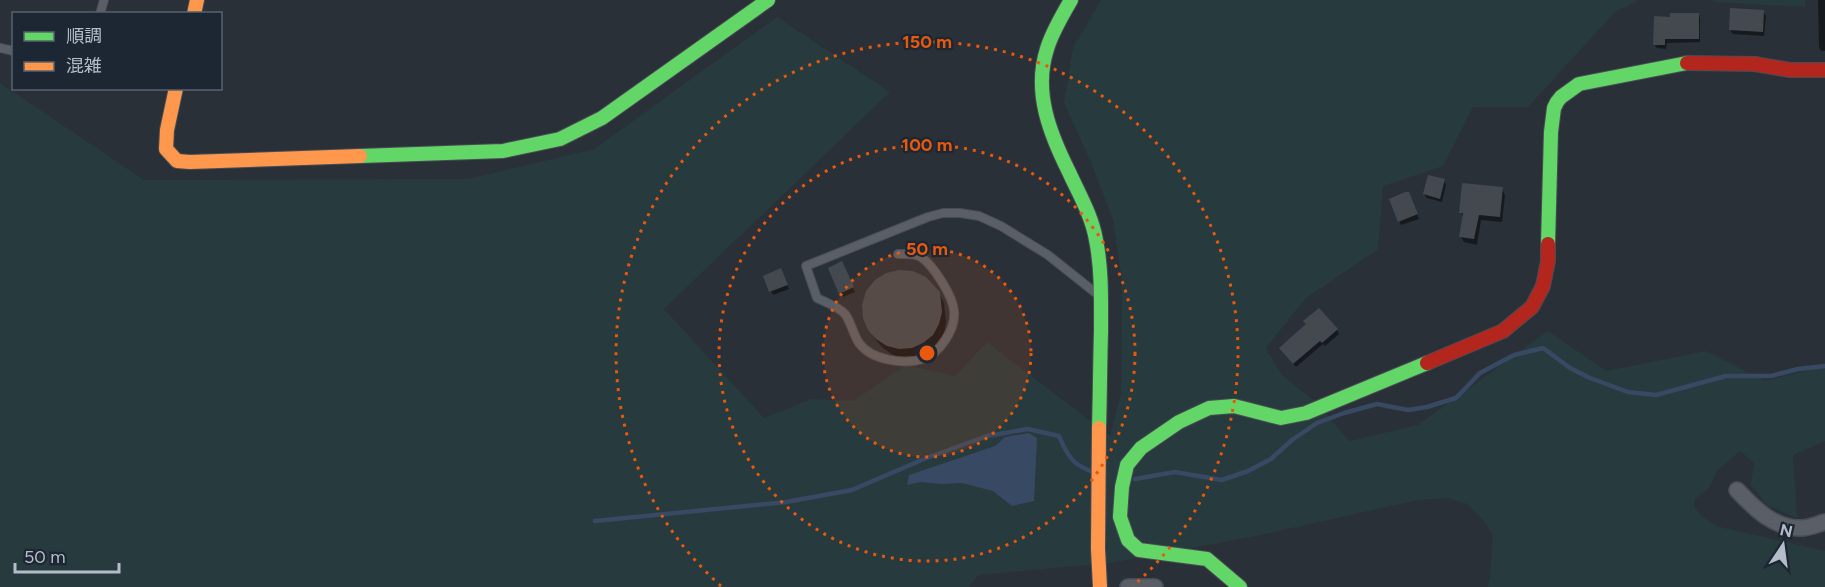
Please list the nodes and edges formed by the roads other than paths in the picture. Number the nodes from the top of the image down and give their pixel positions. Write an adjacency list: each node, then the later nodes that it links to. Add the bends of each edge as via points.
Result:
1 (768, 0): 4 (street, via 602,118 560,139 503,151 177,161 166,149)
2 (1071, 0): 6 (street, via 1045,57 1042,105 1093,227)
3 (1825, 70): 12 (street, via 1686,63 1579,84 1554,108 1548,261 1543,286 1532,308 1503,331 1306,413 1281,418 1234,406 1209,408 1179,422 1141,448 1127,465 1122,487 1120,517 1128,540 1139,550 1207,559)
4 (176, 90)
5 (898, 254): 6 (lane, via 919,256 935,270 954,311 947,338 937,351 923,359 889,360 861,346 844,312 817,298 806,266 928,217 960,213 1001,226 1048,255)
6 (1101, 297): 9 (street)
7 (1737, 490): 8 (street, via 1768,519 1786,526 1802,528)
8 (1825, 522)
9 (1100, 587)
10 (1128, 587): 11 (street)
11 (1155, 587)
12 (1240, 587)

